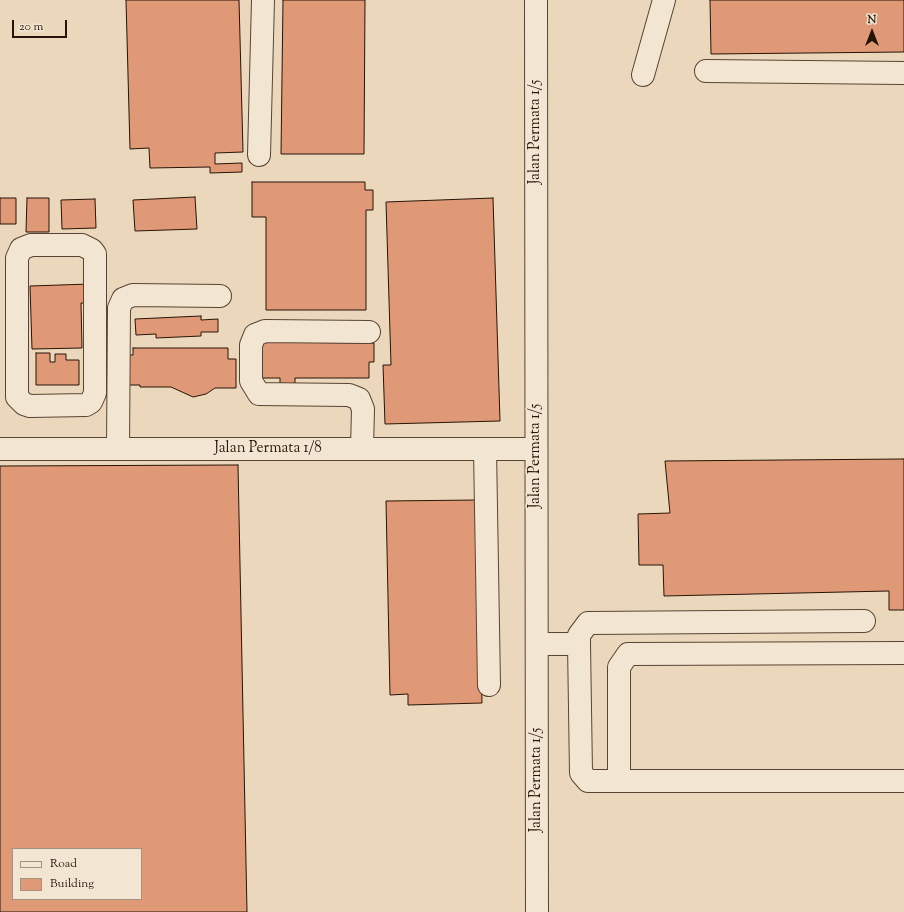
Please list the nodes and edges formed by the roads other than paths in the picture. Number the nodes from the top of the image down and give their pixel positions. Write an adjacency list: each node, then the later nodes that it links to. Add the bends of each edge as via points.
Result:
1 (262, 0): 7 (street)
2 (536, 0): 15 (street, Jalan Permata 1/5)
3 (664, 0): 6 (street)
4 (706, 71): 5 (street)
5 (904, 73)
6 (644, 75)
7 (259, 154)
8 (9, 276): 8 (street, via 21,249 31,245 82,246 95,254 95,393 91,402 86,405 30,406 17,397)
9 (220, 296): 12 (street, via 133,295 123,299 119,308)
10 (369, 332): 13 (street, via 265,331 255,335 251,345 251,381 259,394 349,395 359,399 362,409)
11 (0, 449): 12 (street, Jalan Permata 1/8)
12 (118, 449): 13 (street, Jalan Permata 1/8)
13 (362, 449): 14 (street, Jalan Permata 1/8)
14 (485, 449): 15 (street, Jalan Permata 1/8); 20 (street)
15 (536, 449): 17 (street, Jalan Permata 1/5)
16 (864, 621): 18 (street, via 588,622 579,635)
17 (537, 644): 18 (street); 23 (street, Jalan Permata 1/5)
18 (579, 644): 21 (street, via 581,773 588,780)
19 (904, 652): 21 (street, via 628,654 619,667)
20 (489, 685)
21 (620, 781): 22 (street)
22 (904, 781)
23 (537, 912)

